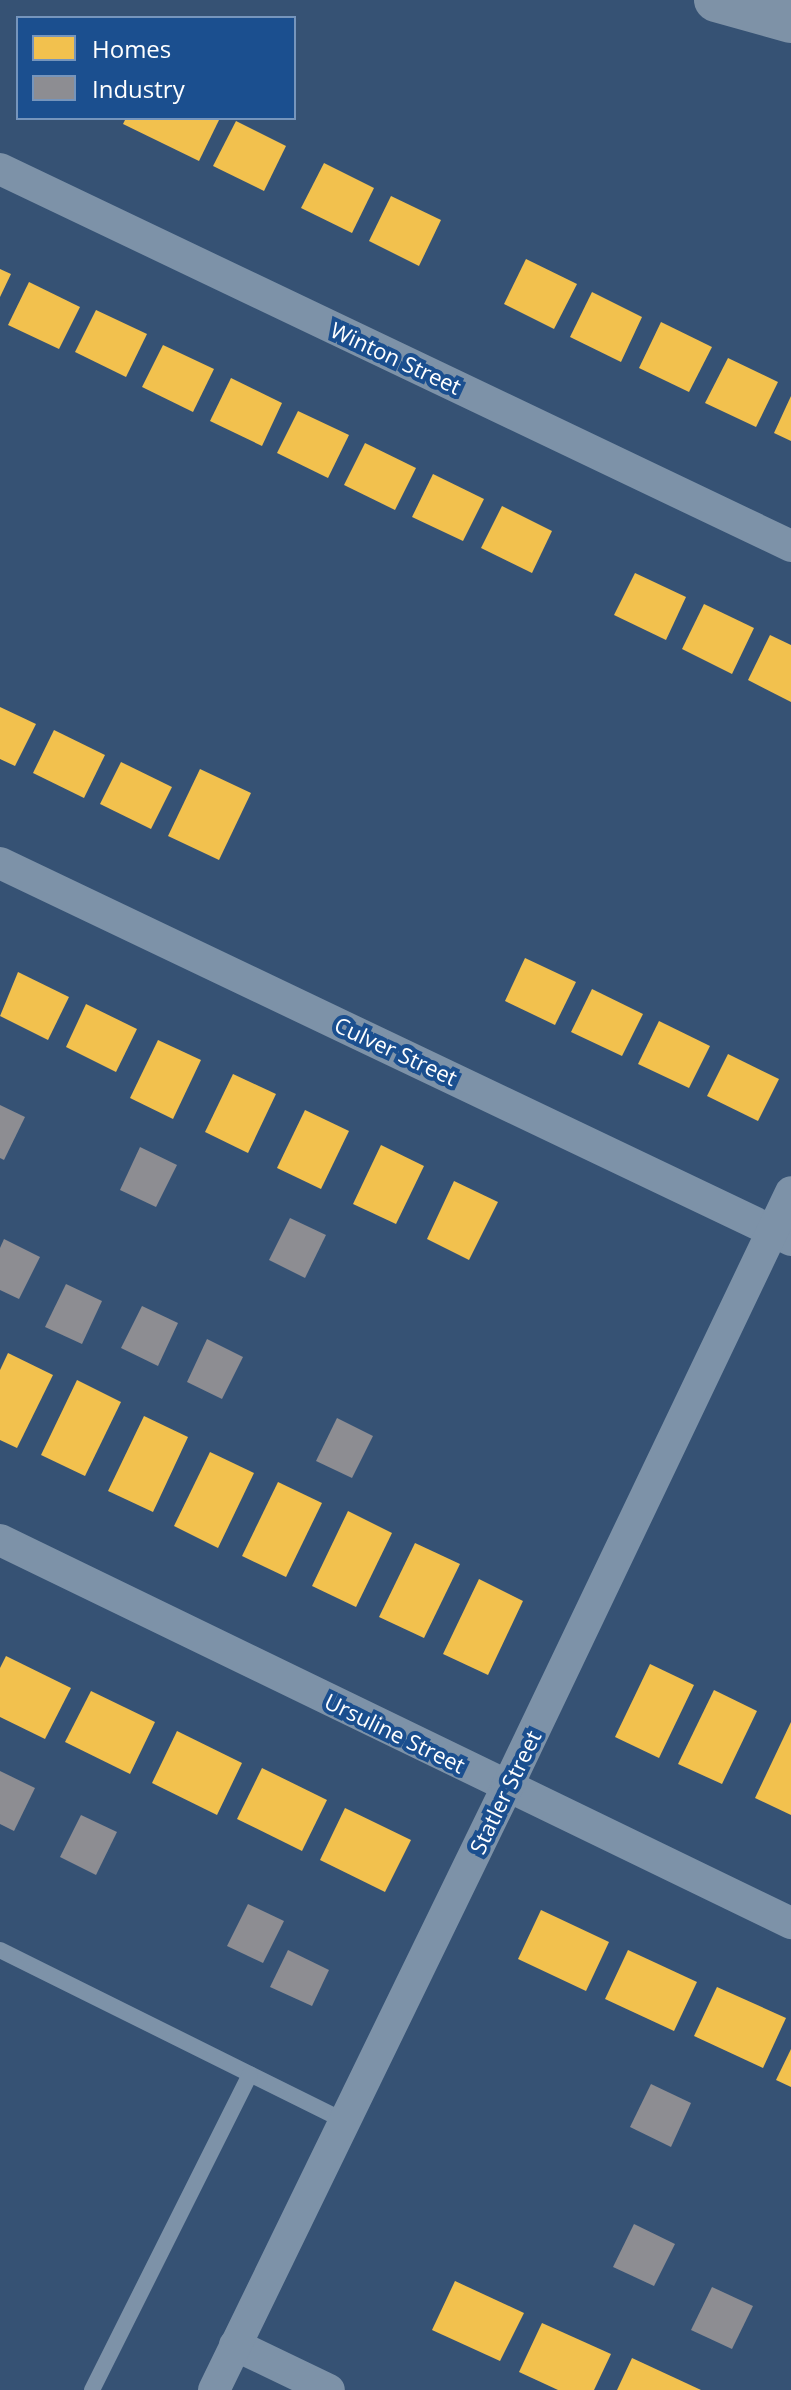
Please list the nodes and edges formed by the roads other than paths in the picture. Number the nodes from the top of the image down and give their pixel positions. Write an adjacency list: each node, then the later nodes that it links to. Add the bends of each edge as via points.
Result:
1 (716, 0): 2 (highway)
2 (791, 21)
3 (0, 169): 4 (street, Winton Street)
4 (791, 546)
5 (0, 863): 7 (street, Culver Street)
6 (791, 1192): 7 (street, Statler Street)
7 (782, 1235): 9 (street, Statler Street)
8 (0, 1540): 9 (street, Ursuline Street)
9 (507, 1787): 10 (street, Ursuline Street); 13 (street, Statler Street)
10 (791, 1923)
11 (0, 1950): 12 (lane)
12 (250, 2074): 13 (lane); 15 (lane)
13 (345, 2121): 14 (street, Statler Street)
14 (235, 2345): 16 (street, Statler Street); 17 (street)
15 (92, 2390)
16 (214, 2390)
17 (329, 2390)

